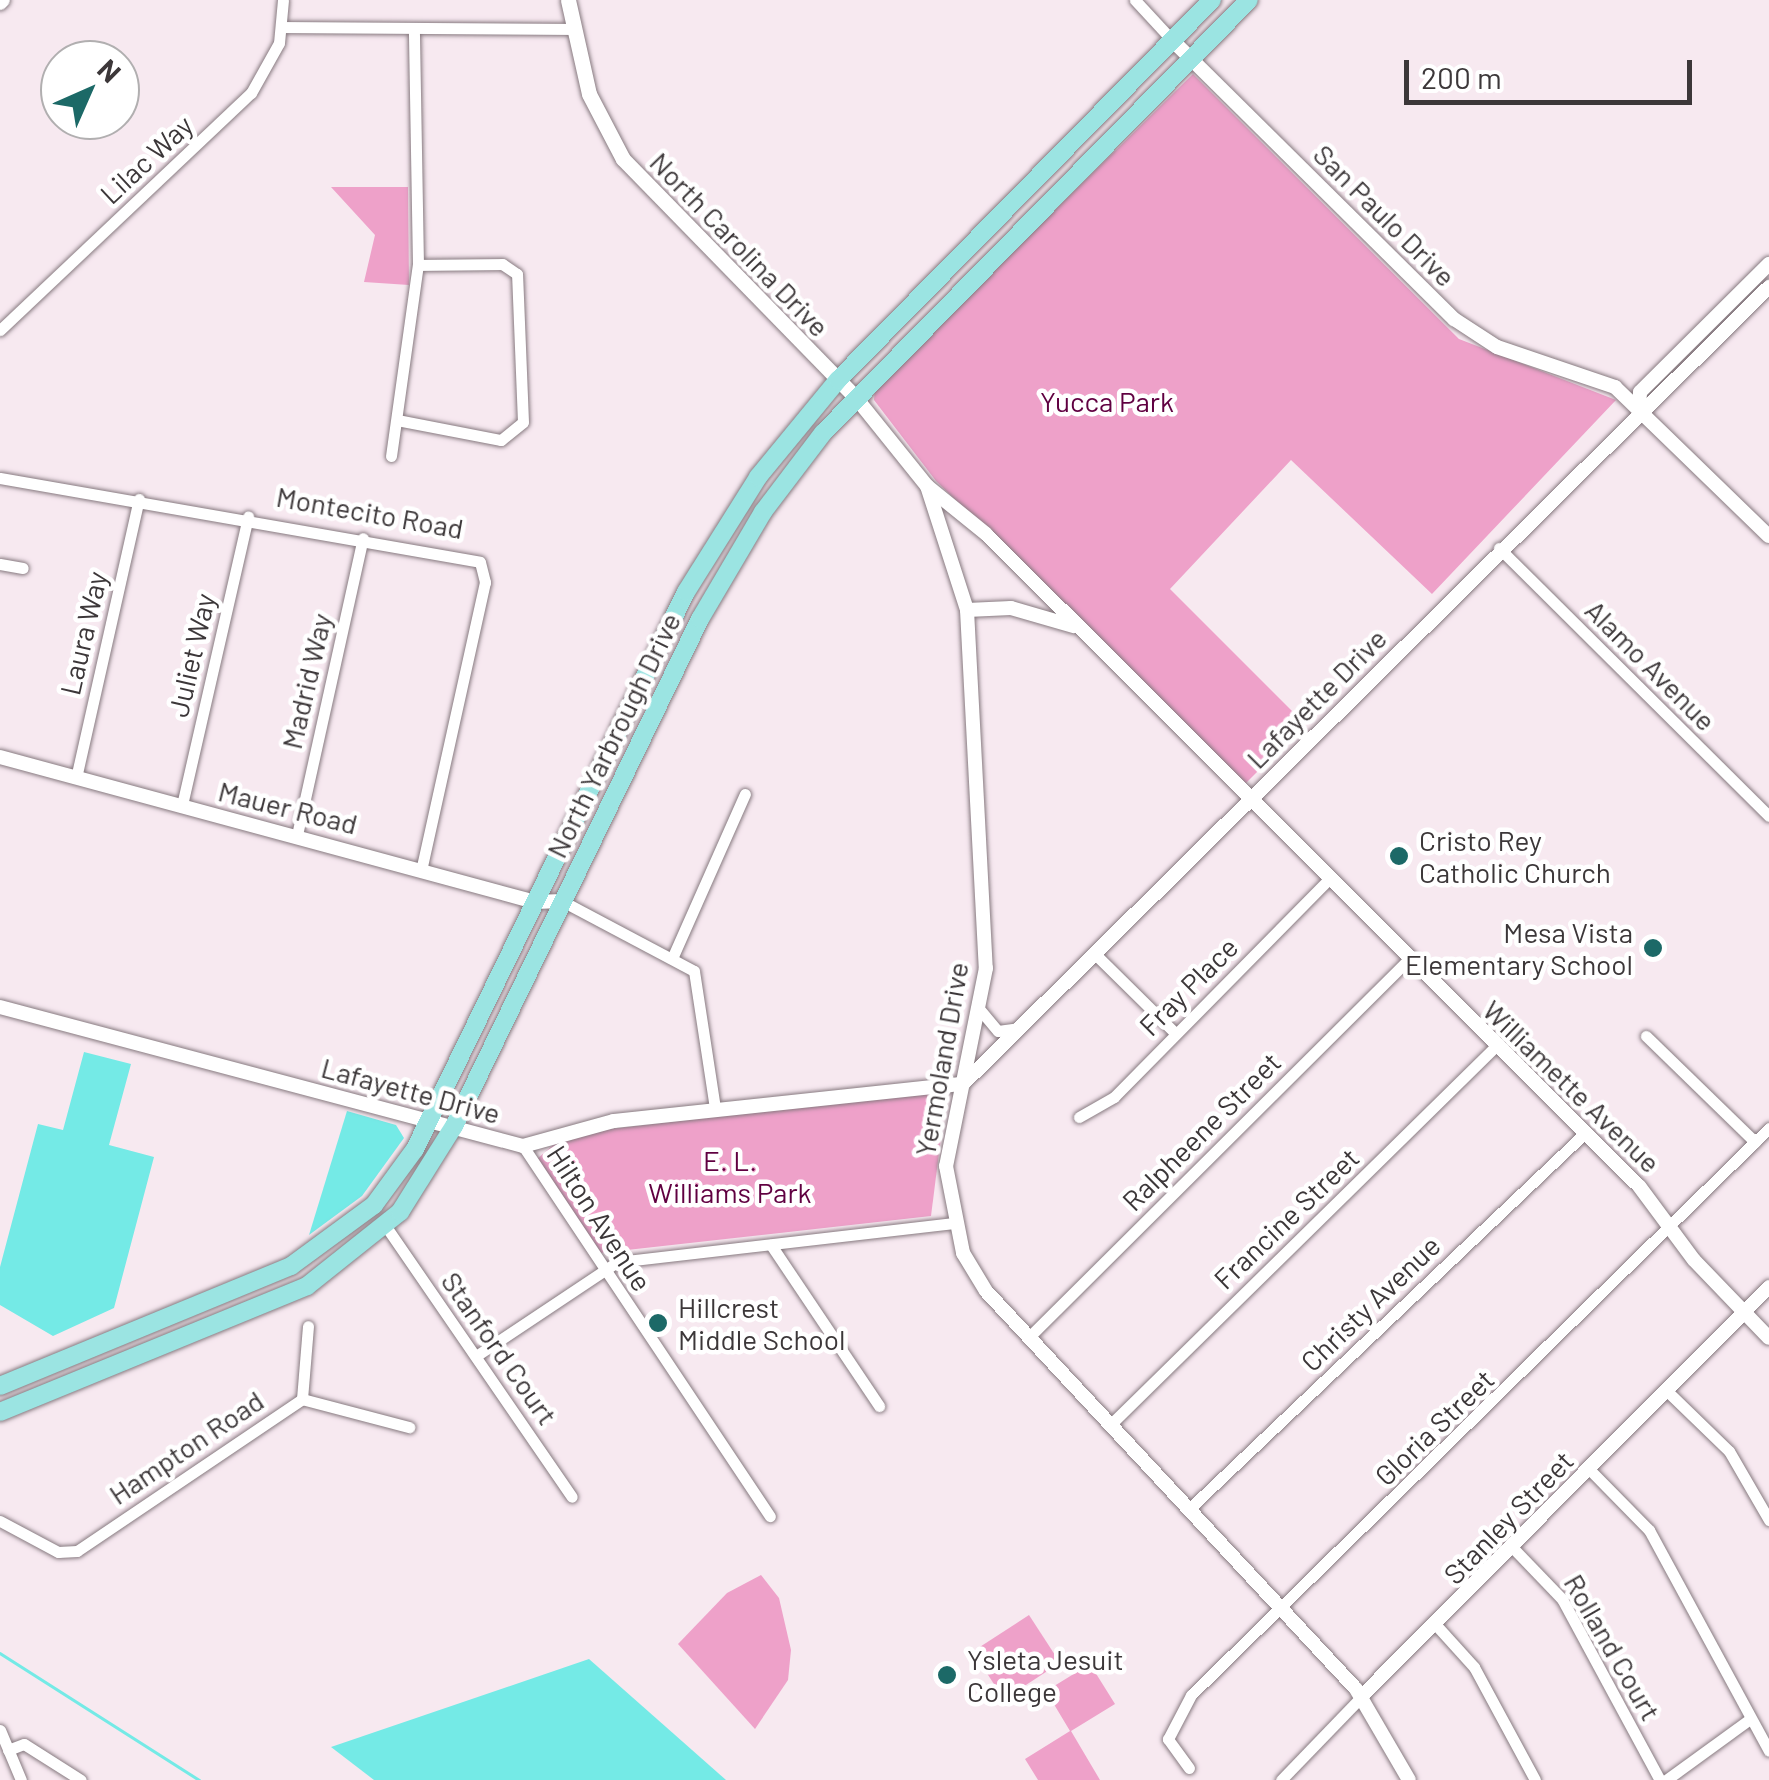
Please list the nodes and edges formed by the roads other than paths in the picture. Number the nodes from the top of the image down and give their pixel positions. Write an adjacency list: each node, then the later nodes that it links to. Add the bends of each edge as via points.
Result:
1 (283, 0): 6 (street, Lilac Way)
2 (568, 0): 7 (main road, North Carolina Drive)
3 (1135, 0): 9 (street, San Paulo Drive)
4 (1212, 0): 9 (main road, North Yarbrough Drive)
5 (1250, 0): 10 (main road, North Yarbrough Drive)
6 (283, 27): 8 (street); 16 (street, Lilac Way, via 251,94)
7 (572, 29): 8 (street); 17 (main road, North Carolina Drive, via 589,94 644,188)
8 (414, 30): 14 (street)
9 (1172, 40): 10 (street, San Paulo Drive); 11 (main road, North Yarbrough Drive)
10 (1192, 60): 12 (main road, North Yarbrough Drive); 19 (street, San Paulo Drive, via 1468,330 1584,370)
11 (1086, 128): 12 (main road); 17 (main road, North Yarbrough Drive)
12 (1105, 146): 18 (main road, North Yarbrough Drive)
13 (1769, 264): 19 (street, Lafayette Drive, via 1640,392)
14 (418, 266): 20 (street); 20 (street, via 502,264 518,274 524,417 501,440)
15 (1769, 287): 19 (street, Lafayette Drive)
16 (0, 330)
17 (838, 380): 18 (main road, North Carolina Drive); 25 (main road, North Yarbrough Drive)
18 (857, 400): 23 (street, Williamette Avenue); 27 (main road, North Yarbrough Drive)
19 (1638, 407): 28 (street, San Paulo Drive); 30 (street, Lafayette Drive)
20 (396, 420): 21 (street)
21 (391, 456)
22 (0, 478): 24 (street, Montecito Road)
23 (927, 486): 33 (street, Yermoland Drive); 34 (street, Williamette Avenue, via 945,494)
24 (139, 499): 26 (street, Montecito Road); 36 (street, Laura Way)
25 (733, 513): 27 (main road); 45 (main road, North Yarbrough Drive)
26 (248, 516): 29 (street, Montecito Road); 39 (street, Juliet Way)
27 (754, 526): 44 (main road, North Yarbrough Drive)
28 (1769, 536)
29 (364, 538): 41 (street, Madrid Way); 42 (street, Montecito Road, via 467,554 485,574)
30 (1499, 548): 38 (street, Lafayette Drive); 40 (street, Alamo Avenue)
31 (0, 564): 32 (street)
32 (23, 568)
33 (967, 610): 34 (street, Williamette Avenue, via 1011,608); 49 (street, Yermoland Drive, via 986,932)
34 (1074, 626): 38 (street, Williamette Avenue)
35 (0, 757): 36 (street, Mauer Road)
36 (76, 778): 39 (street, Mauer Road)
37 (745, 794): 46 (street)
38 (1247, 802): 43 (street, Williamette Avenue); 47 (street, Lafayette Drive)
39 (182, 806): 41 (street, Mauer Road)
40 (1769, 816)
41 (297, 835): 42 (street, Mauer Road)
42 (422, 866): 45 (street, Mauer Road)
43 (1327, 881): 48 (street, Williamette Avenue); 52 (street, Fray Place)
44 (562, 901): 45 (street, Mauer Road); 46 (street); 59 (main road, North Yarbrough Drive)
45 (534, 902): 58 (main road, North Yarbrough Drive)
46 (674, 954): 56 (street, via 698,980)
47 (1096, 955): 51 (street, Lafayette Drive); 52 (street)
48 (1408, 960): 54 (street, Williamette Avenue); 72 (street, Ralpheene Street)
49 (982, 1010): 51 (street, via 1002,1032); 55 (street, Yermoland Drive)
50 (1, 1012): 58 (street, Lafayette Drive)
51 (1028, 1024): 55 (street, Lafayette Drive)
52 (1176, 1034): 57 (street, Fray Place, via 1114,1097)
53 (1646, 1036): 62 (street)
54 (1496, 1046): 61 (street, Williamette Avenue); 80 (street, Francine Street)
55 (964, 1084): 56 (street, Lafayette Drive); 64 (street, Yermoland Drive, via 946,1166)
56 (715, 1109): 63 (street, Lafayette Drive, via 572,1128)
57 (1079, 1117)
58 (429, 1120): 59 (street, Lafayette Drive); 75 (main road, North Yarbrough Drive, via 374,1205 322,1249)
59 (454, 1126): 63 (street, Lafayette Drive); 65 (main road, North Yarbrough Drive)
60 (1769, 1128): 62 (street, Gloria Street)
61 (1585, 1133): 66 (street, Williamette Avenue); 84 (street, Christy Avenue)
62 (1755, 1142): 66 (street, Gloria Street)
63 (524, 1146): 68 (street, Hilton Avenue)
64 (953, 1223): 67 (street); 72 (street, Yermoland Drive, via 980,1283)
65 (387, 1228): 74 (street, Stanford Court); 79 (main road, North Yarbrough Drive, via 307,1286)
66 (1671, 1229): 70 (street, Williamette Avenue); 89 (street, Gloria Street)
67 (771, 1245): 68 (street); 78 (street)
68 (602, 1268): 74 (street); 85 (street, Hilton Avenue)
69 (1769, 1287): 70 (street, Stanley Street)
70 (1744, 1312): 73 (street, Williamette Avenue); 76 (street, Stanley Street)
71 (308, 1326): 77 (street)
72 (1029, 1337): 80 (street, Yermoland Drive)
73 (1769, 1338)
74 (476, 1356): 83 (street, Stanford Court)
75 (0, 1386)
76 (1666, 1391): 82 (street, Stanley Street); 86 (street, via 1729,1452)
77 (302, 1399): 81 (street, Hampton Road); 87 (street, Hampton Road, via 77,1552 58,1552)
78 (878, 1406)
79 (0, 1412)
80 (1110, 1425): 84 (street, Yermoland Drive)
81 (409, 1427)
82 (1589, 1469): 88 (street, Stanley Street); 92 (street, via 1649,1530)
83 (572, 1497)
84 (1189, 1509): 89 (street, Yermoland Drive)
85 (770, 1516)
86 (1769, 1520)
87 (0, 1522)
88 (1512, 1547): 90 (street, Stanley Street); 102 (street, Rolland Court, via 1562,1599)
89 (1283, 1610): 91 (street, Yermoland Drive); 96 (street, Gloria Street, via 1175,1715 1170,1747)
90 (1436, 1625): 91 (street, Stanley Street); 101 (street, via 1474,1668)
91 (1362, 1696): 99 (street, Stanley Street); 100 (street, Yermoland Drive)
92 (1750, 1719): 95 (street); 102 (street)
93 (0, 1730): 94 (street)
94 (8, 1750): 97 (street); 98 (street, via 24,1744)
95 (1769, 1751)
96 (1189, 1768)
97 (21, 1780)
98 (81, 1780)
99 (1281, 1780)
100 (1409, 1780)
101 (1536, 1780)
102 (1663, 1780)

